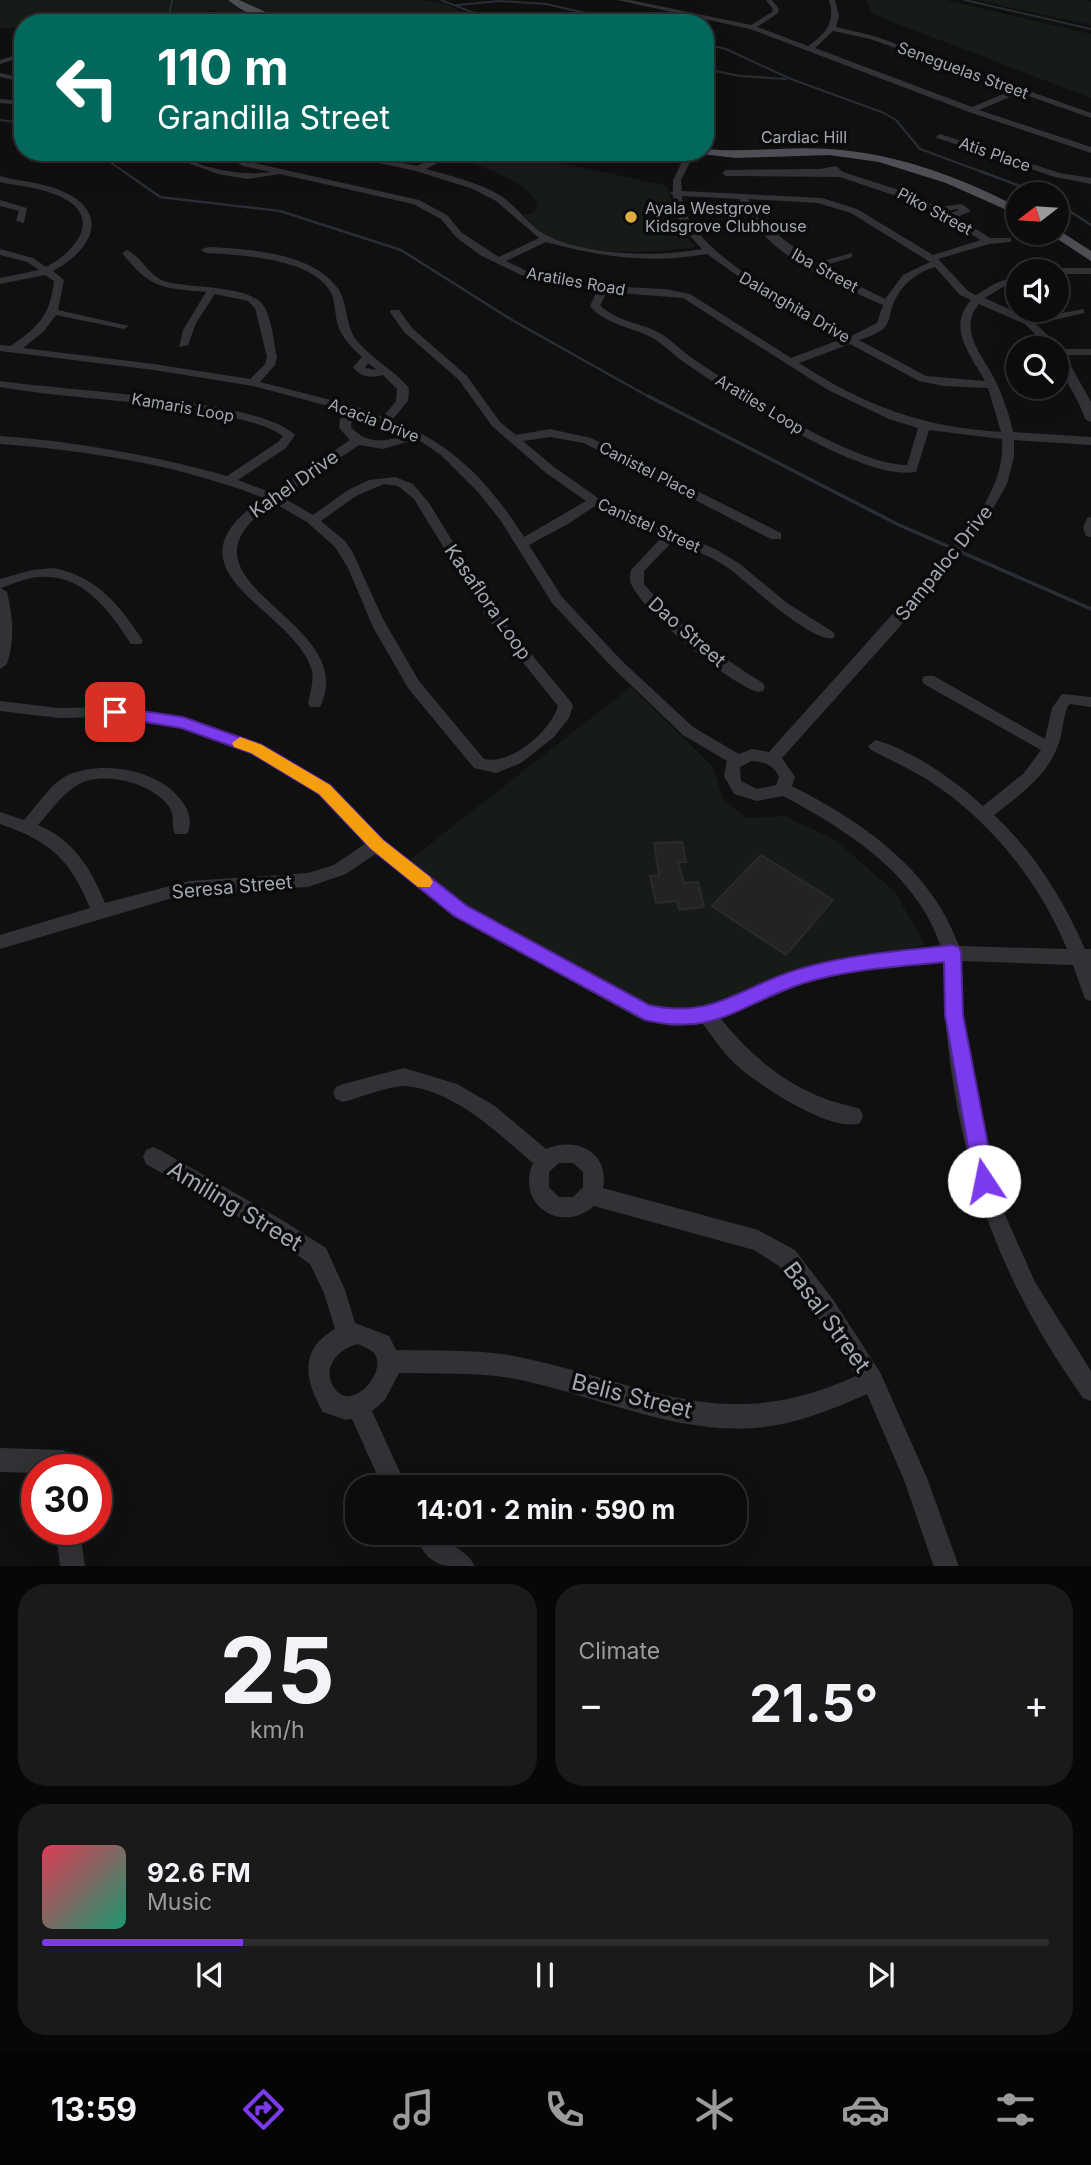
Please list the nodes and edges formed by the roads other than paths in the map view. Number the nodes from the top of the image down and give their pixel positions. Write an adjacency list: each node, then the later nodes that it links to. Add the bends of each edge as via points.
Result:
1 (232, 0): 6 (main road)
2 (620, 0): 5 (street)
3 (769, 0): 9 (street, via 775,13)
4 (832, 0): 10 (street, via 837,20)
5 (660, 3): 7 (street)
6 (259, 14)
7 (702, 14)
8 (714, 17): 9 (street)
9 (752, 27): 11 (street)
10 (833, 29): 11 (street); 12 (street, Seneguelas Street, via 872,37)
11 (810, 48): 13 (street)
12 (1018, 91): 13 (street); 14 (street, Seneguelas Street)
13 (972, 110): 16 (street)
14 (1091, 116)
15 (940, 136): 28 (street, Atis Place, via 1058,175)
16 (1091, 150)
17 (714, 152): 33 (main road, Cardiac Hill, via 869,156 943,177)
18 (186, 161): 24 (street, via 213,171 258,178)
19 (240, 161): 24 (street, Aratiles Road)
20 (382, 161): 23 (street)
21 (435, 161): 23 (street)
22 (686, 161): 29 (street)
23 (418, 169): 39 (street, via 477,187 499,199)
24 (281, 173): 49 (street, Aratiles Road, via 430,208 482,253)
25 (726, 173): 26 (street, Piko Street)
26 (831, 174): 31 (street); 34 (street, Piko Street, via 884,185)
27 (0, 179): 52 (street, via 67,196 88,222 88,235 79,249)
28 (1091, 181)
29 (674, 193): 30 (street); 44 (street, Dalanghita Drive, via 685,222)
30 (743, 198): 31 (street); 38 (street, Iba Street)
31 (819, 200): 50 (street, via 854,211)
32 (0, 203): 36 (street, via 24,211)
33 (1006, 206)
34 (939, 210): 35 (street, Piko Street); 35 (street, via 959,206 966,211)
35 (950, 216): 41 (street, Piko Street)
36 (21, 221)
37 (802, 229): 38 (street)
38 (768, 234): 51 (street, Iba Street)
39 (545, 239): 44 (street, via 634,257); 49 (street)
40 (1006, 240): 41 (street)
41 (988, 241): 50 (street)
42 (1069, 242): 48 (main road)
43 (206, 250): 83 (street, via 252,253 298,265 332,286 340,300 346,333 368,357 358,367 370,374 386,372 403,388 402,401)
44 (709, 251): 69 (street, Dalanghita Drive, via 731,270)
45 (0, 252): 52 (street)
46 (127, 253): 58 (street, via 151,279)
47 (849, 255): 51 (street)
48 (1088, 255)
49 (500, 260): 57 (street, Aratiles Road, via 524,273)
50 (934, 261): 59 (street, via 953,284); 60 (street, via 913,272)
51 (816, 266): 60 (street, Iba Street)
52 (48, 270): 55 (street); 62 (street, via 59,281)
53 (1069, 271): 54 (street)
54 (1091, 271)
55 (0, 281)
56 (1006, 284): 59 (street)
57 (603, 289): 76 (street, Aratiles Road, via 686,296); 84 (street, Aratiles Loop, via 594,306 606,319 656,335 724,383 853,455 895,470 912,469)
58 (212, 290): 70 (street, via 201,313 186,329); 78 (street, via 251,299 260,307 272,357)
59 (977, 299): 64 (street); 80 (street, Sampaloc Drive, via 967,314 966,337)
60 (886, 303): 69 (street, via 883,324)
61 (1080, 311): 65 (street)
62 (54, 312): 67 (street); 71 (street, via 42,330)
63 (395, 312): 87 (street, Canistel Street, via 408,330 463,378)
64 (1006, 312)
65 (1069, 313)
66 (1030, 322): 68 (street)
67 (124, 326)
68 (1043, 336)
69 (851, 340): 76 (street); 80 (street, Dalanghita Drive, via 923,379)
70 (183, 345)
71 (6, 349): 78 (street, Acacia Drive)
72 (1091, 352): 73 (street)
73 (1069, 353)
74 (1069, 355): 75 (street)
75 (1091, 360)
76 (792, 362): 84 (street, Aratiles Road, via 869,406)
77 (1069, 373): 82 (street)
78 (253, 383): 81 (street, Acacia Drive)
79 (0, 384): 91 (street, Kamaris Loop, via 215,410 278,426 289,435 282,445)
80 (992, 385): 85 (street, Sampaloc Drive)
81 (354, 409): 83 (street, Acacia Drive); 89 (street, via 345,428)
82 (1091, 419)
83 (386, 422): 86 (street, Acacia Drive)
84 (924, 426): 85 (street, Aratiles Road)
85 (1009, 434): 90 (street, Aratiles Road); 113 (street, Sampaloc Drive, via 1003,479 974,531)
86 (419, 435): 89 (street, via 383,445); 99 (street, Acacia Drive, via 445,452 482,488)
87 (512, 439): 93 (street, Canistel Street); 98 (street, Canistel Place, via 550,433 587,440)
88 (0, 440): 91 (street, via 70,446)
89 (356, 441): 92 (street, Kahel Drive)
90 (1091, 441)
91 (230, 480): 92 (street)
92 (272, 496): 94 (street, Kasaflora Loop); 109 (street, Kahel Drive, via 238,525 228,555 238,581 292,627 308,647 319,671)
93 (594, 501): 97 (street, Canistel Street); 99 (street)
94 (314, 520): 94 (street, Kasaflora Loop, via 341,545 408,676 479,764 497,767 514,760 559,723 566,706 509,638 411,490 394,480 376,483)
95 (1091, 521): 96 (street)
96 (1091, 533)
97 (671, 535): 103 (street, Canistel Street, via 735,567 782,606); 107 (street, Dao Street, via 638,570 638,585 683,632)
98 (776, 536)
99 (520, 544): 114 (street, Acacia Drive, via 557,600 617,664 688,731)
100 (0, 584): 104 (street, via 39,573 72,576 99,591)
101 (0, 592): 102 (street)
102 (3, 627): 105 (street, via 5,652)
103 (828, 635)
104 (136, 640)
105 (0, 664)
106 (929, 680): 112 (street)
107 (758, 687)
108 (1091, 702): 112 (street, via 1067,698 1060,704)
109 (315, 703)
110 (0, 706): 120 (street, via 60,713 115,712 183,723 256,749 324,790)
111 (876, 746): 116 (street, via 935,777)
112 (1049, 748): 116 (street, via 1037,771)
113 (772, 759): 114 (street, via 752,755); 115 (street, via 786,772)
114 (737, 760): 115 (street, via 731,771 739,789 764,797)
115 (783, 789): 123 (street, via 850,825 885,851 914,882)
116 (984, 814): 124 (street, via 1019,850)
117 (0, 818): 118 (street)
118 (27, 827): 119 (street, via 72,780 98,773 133,777 169,795 180,810); 121 (street, via 55,839 63,848 86,875)
119 (181, 830)
120 (377, 844): 121 (street, Seresa Street, via 330,875 288,884 172,891); 126 (street, via 460,911 634,1007 671,1018)
121 (100, 911): 122 (street, Seresa Street)
122 (0, 942)
123 (952, 953): 124 (street); 126 (street, via 846,965 801,976); 135 (street, via 954,1015 984,1181 1015,1268 1054,1341)
124 (1086, 958): 125 (street)
125 (1091, 993)
126 (708, 1016): 128 (street, via 759,1073 822,1108)
127 (343, 1093): 130 (street, via 404,1077 450,1090 488,1112)
128 (853, 1116)
129 (153, 1157): 132 (street, Amiling Street, via 318,1256)
130 (544, 1160): 131 (street, via 566,1152 581,1157 593,1172); 131 (street, via 538,1184 547,1201 573,1207)
131 (590, 1195): 134 (street, Basal Street, via 758,1241 787,1258)
132 (348, 1334): 133 (street, via 378,1341); 136 (street, via 327,1348 318,1373 320,1386 335,1405)
133 (388, 1361): 134 (street, Belis Street, via 506,1366 684,1412 741,1418 801,1408); 136 (street, via 382,1389)
134 (872, 1380): 144 (street, Basal Street)
135 (1091, 1390)
136 (359, 1407): 139 (street)
137 (0, 1460): 138 (street)
138 (21, 1461)
139 (389, 1475)
140 (70, 1545): 142 (street)
141 (434, 1545): 143 (street)
142 (73, 1566)
143 (463, 1566)
144 (947, 1566)

